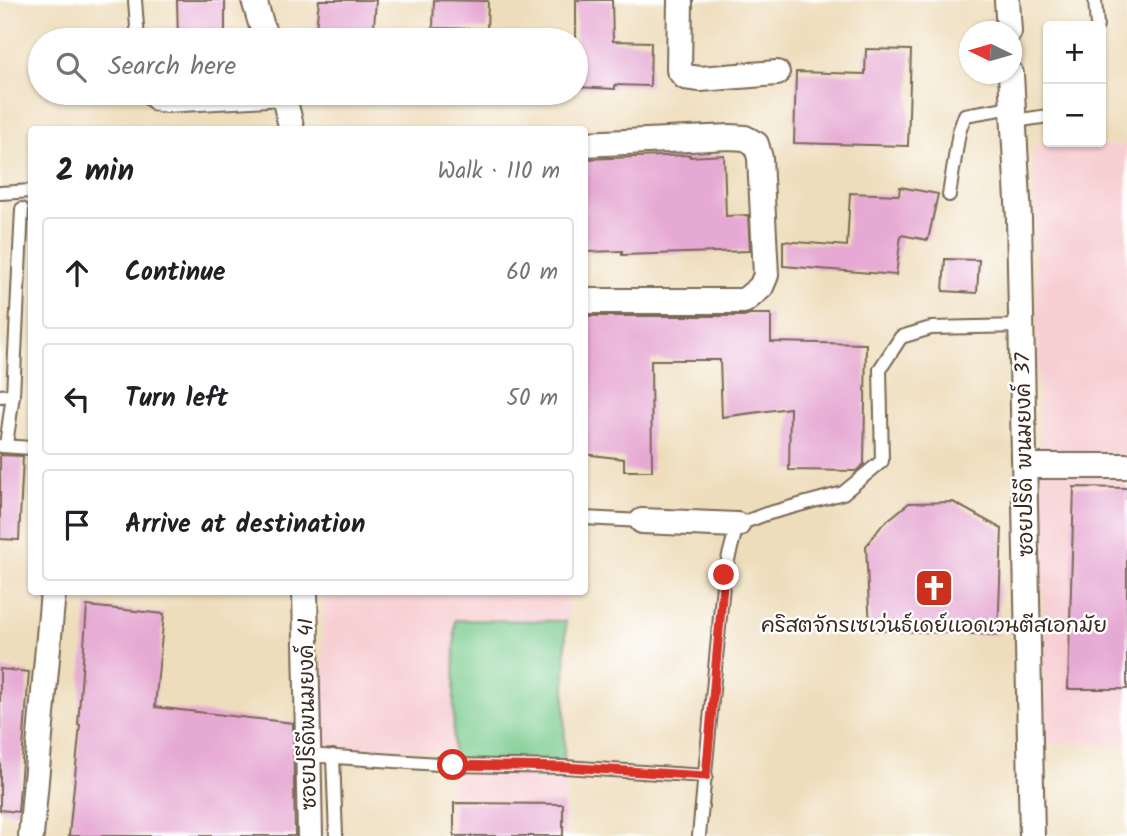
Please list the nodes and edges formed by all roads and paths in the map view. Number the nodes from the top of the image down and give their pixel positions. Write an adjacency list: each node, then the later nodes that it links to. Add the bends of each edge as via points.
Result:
1 (135, 0): 8 (lane)
2 (254, 0): 9 (street)
3 (680, 0): 10 (street, via 679,70 685,77)
4 (1007, 0): 6 (street)
5 (1095, 0): 7 (lane)
6 (1008, 21)
7 (1097, 21)
8 (137, 28)
9 (262, 28)
10 (777, 73)
11 (1012, 84): 13 (street, ซอยปรีดี พนมยงค์ 37)
12 (286, 105): 15 (street)
13 (1014, 114): 14 (lane); 19 (lane, via 965,115); 22 (street, ซอยปรีดี พนมยงค์ 37)
14 (1043, 116)
15 (291, 126)
16 (588, 144): 21 (street, via 730,137 756,144 766,275 761,287 744,301)
17 (28, 191): 18 (lane)
18 (0, 193)
19 (949, 195)
20 (22, 209): 23 (lane)
21 (588, 301)
22 (1021, 326): 26 (street, ซอยปรีดี พนมยงค์ 37); 30 (lane, via 931,328 901,338 880,369 881,461 844,492)
23 (6, 395): 24 (lane)
24 (3, 446): 25 (lane)
25 (28, 449)
26 (1025, 466): 27 (street); 40 (street, ซอยปรีดี พนมยงค์ 37)
27 (1127, 466)
28 (588, 518): 29 (lane)
29 (642, 521): 30 (street)
30 (737, 525): 35 (lane, via 724,575)
31 (53, 595): 36 (street)
32 (305, 595): 33 (street, ซอยปรีดีพนมยงค์ 41)
33 (307, 755): 34 (lane); 37 (street, ซอยปรีดีพนมยงค์ 41)
34 (332, 756): 35 (lane); 38 (lane)
35 (706, 776): 39 (lane)
36 (31, 836)
37 (310, 836)
38 (336, 836)
39 (699, 836)
40 (1032, 836)

